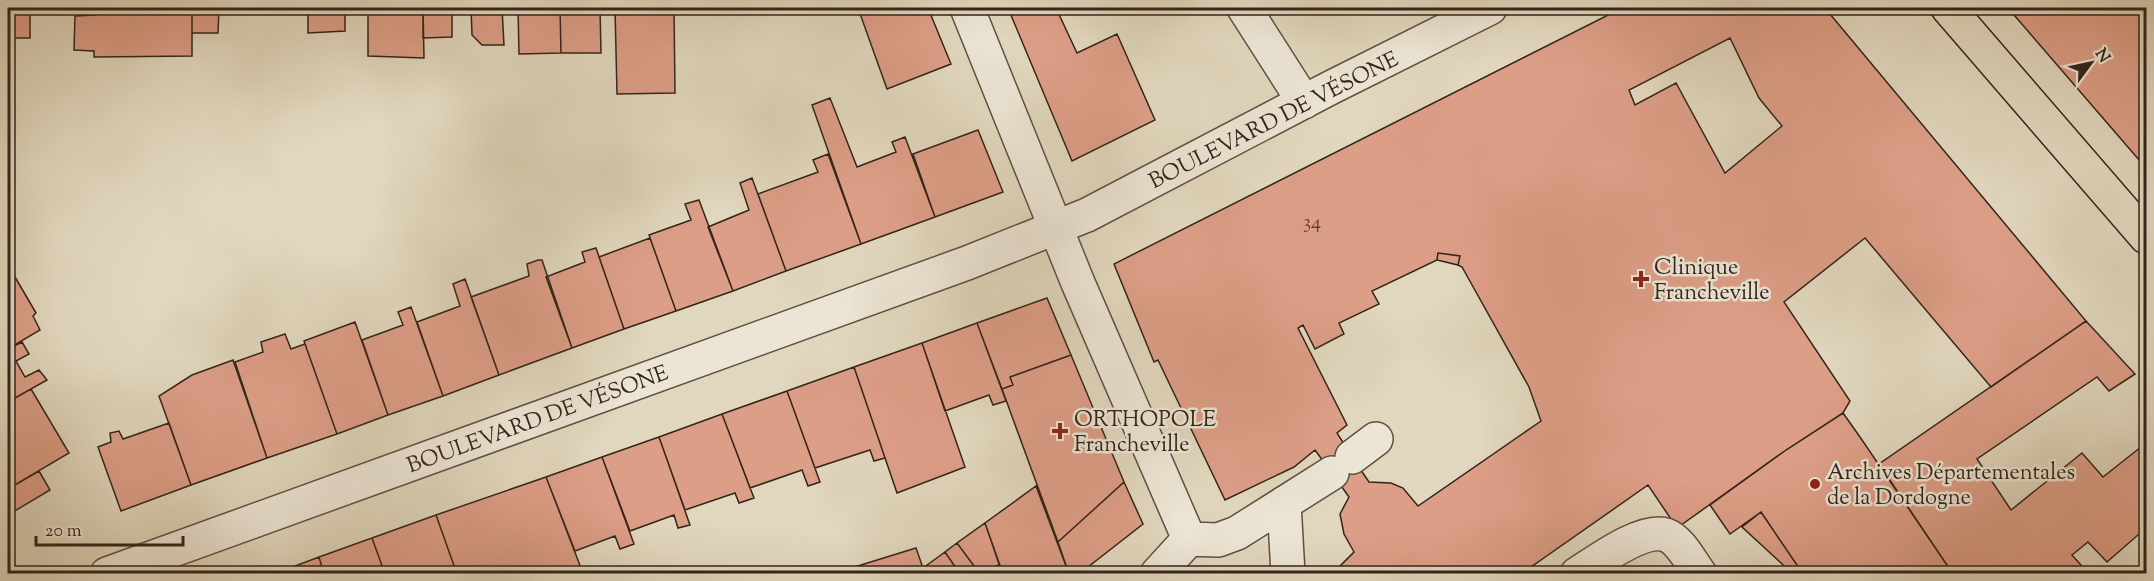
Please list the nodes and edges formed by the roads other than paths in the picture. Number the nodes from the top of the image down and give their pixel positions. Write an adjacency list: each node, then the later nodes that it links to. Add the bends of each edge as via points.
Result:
1 (967, 8): 6 (street)
2 (1244, 8): 5 (street)
3 (1490, 8): 5 (street, BOULEVARD DE VÉSONE)
4 (1948, 8): 7 (main road)
5 (1304, 102): 6 (street, BOULEVARD DE VÉSONE)
6 (1056, 229): 10 (street); 11 (street, BOULEVARD DE VÉSONE)
7 (2146, 237)
8 (1353, 456): 9 (street)
9 (1284, 503): 10 (street, via 1237,533 1218,540); 13 (street)
10 (1189, 539): 12 (street)
11 (107, 573)
12 (1157, 573)
13 (1288, 573)
14 (1577, 573): 15 (street, via 1640,537 1653,534 1666,535)
15 (1700, 573)

